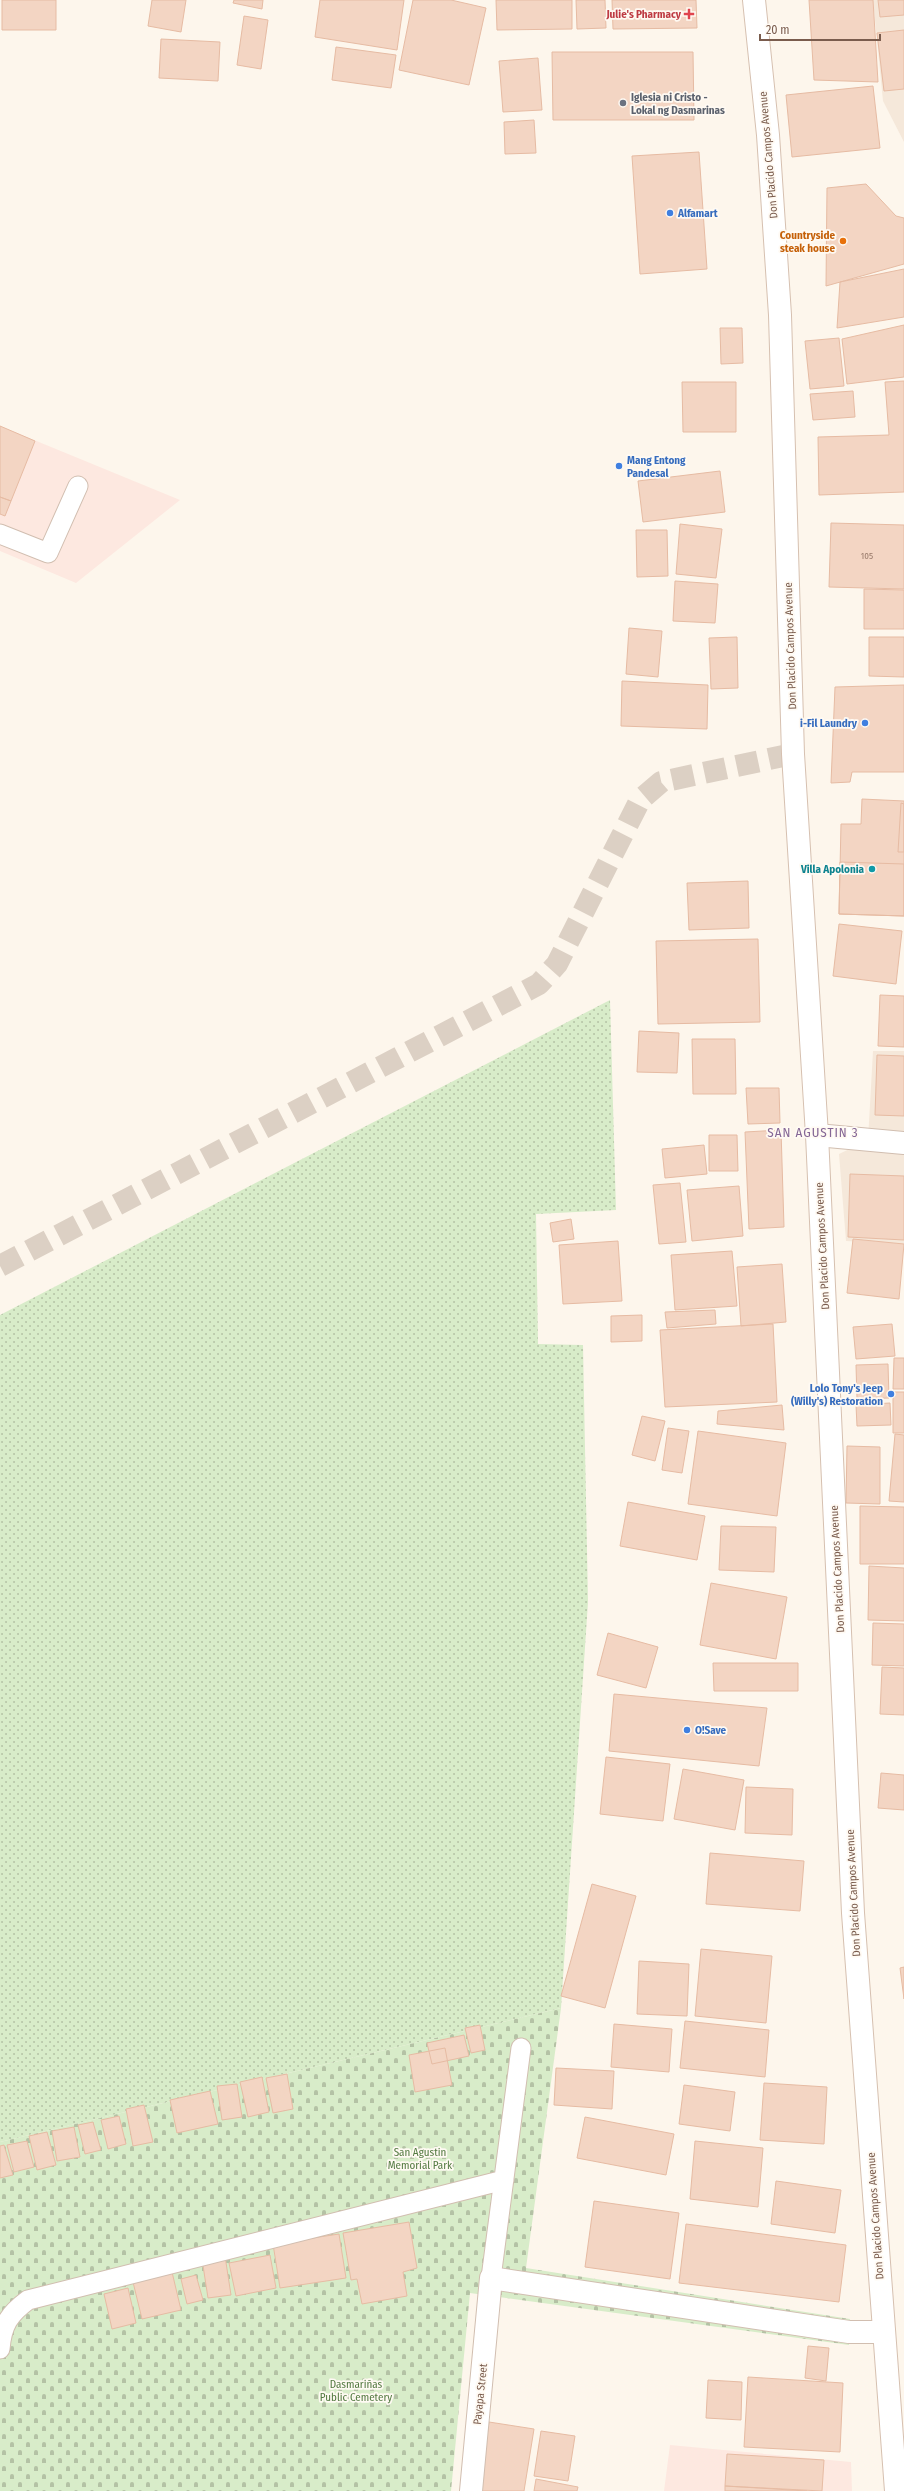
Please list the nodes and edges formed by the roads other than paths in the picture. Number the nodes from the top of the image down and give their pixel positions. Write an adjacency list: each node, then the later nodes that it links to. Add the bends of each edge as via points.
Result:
1 (754, 0): 4 (main road, Don Placido Campos Avenue, via 768,135 780,315 793,754)
2 (78, 486): 3 (lane, via 48,553)
3 (0, 534)
4 (817, 1135): 5 (main road); 9 (main road, Don Placido Campos Avenue, via 853,1913)
5 (904, 1143)
6 (521, 2048): 7 (lane)
7 (504, 2180): 8 (lane); 10 (lane, via 28,2300 12,2312 5,2327)
8 (490, 2287): 9 (main road, via 849,2332); 11 (main road, Payapa Street)
9 (884, 2332): 12 (main road, Don Placido Campos Avenue)
10 (0, 2349)
11 (471, 2491)
12 (896, 2491)

